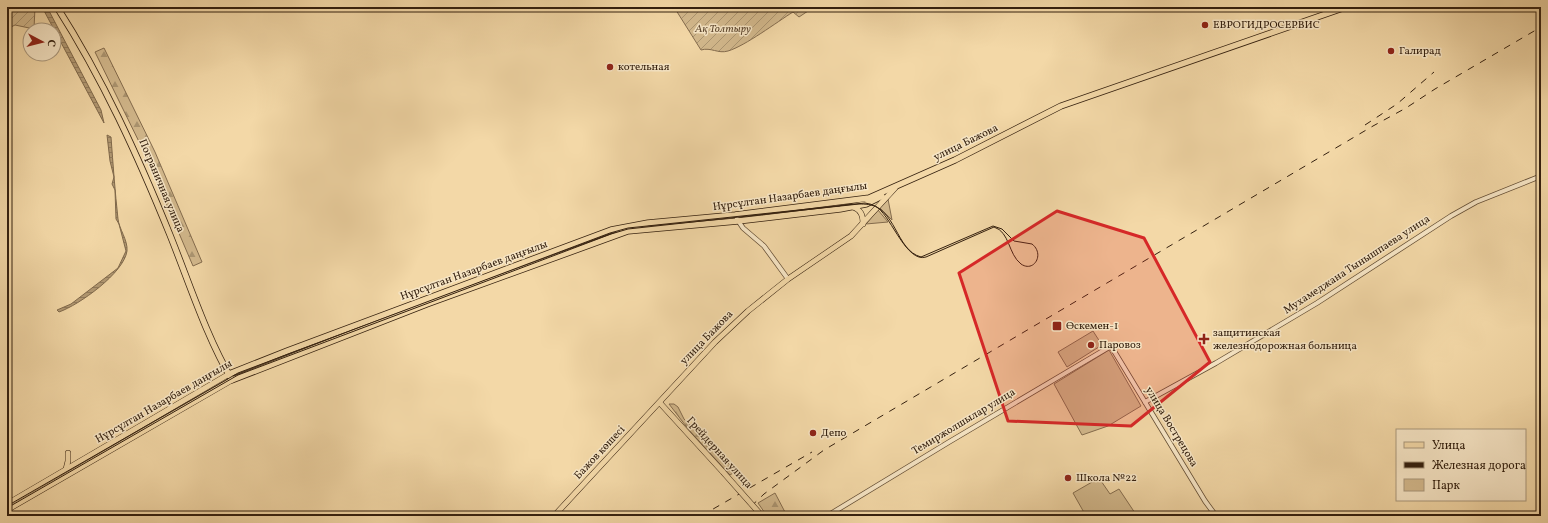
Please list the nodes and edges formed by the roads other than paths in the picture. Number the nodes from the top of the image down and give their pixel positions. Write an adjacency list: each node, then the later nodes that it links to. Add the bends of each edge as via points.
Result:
1 (57, 7): 11 (highway, Пограничная улица, via 123,124 156,199 211,340)
2 (1346, 7): 4 (highway, улица Бажова, via 1061,106)
3 (1541, 176): 13 (street, Мухамеджана Тынышпаева улица, via 1476,202 1451,216 1317,303)
4 (895, 188): 5 (highway, Нұрсұлтан Назарбаев даңғылы, via 866,204); 6 (highway, Нұрсұлтан Назарбаев даңғылы, via 857,200); 8 (main road, улица Бажова)
5 (853, 207): 7 (highway, Нұрсұлтан Назарбаев даңғылы); 8 (main road, via 859,209)
6 (735, 215): 7 (street); 11 (highway, Нұрсұлтан Назарбаев даңғылы, via 648,223 610,230)
7 (738, 221): 9 (street, via 764,246); 12 (highway, Нұрсұлтан Назарбаев даңғылы, via 647,228 612,236)
8 (863, 224): 9 (main road, улица Бажова, via 847,240)
9 (788, 279): 14 (main road, улица Бажова, via 715,342)
10 (1111, 346): 13 (street, улица Вострецова); 22 (street, Темиржолшылар улица)
11 (229, 374): 12 (highway, Пограничная улица); 16 (main road, Нұрсұлтан Назарбаев даңғылы)
12 (232, 380): 16 (main road, Нұрсұлтан Назарбаев даңғылы)
13 (1146, 402): 23 (street, улица Вострецова)
14 (660, 403): 20 (main road, Бажов көшесі); 21 (main road, Грейдерная улица, bridge)
15 (68, 453): 17 (main road)
16 (76, 467): 17 (main road, Нұрсұлтан Назарбаев даңғылы); 19 (main road, Нұрсұлтан Назарбаев даңғылы)
17 (66, 469): 18 (main road, Нұрсұлтан Назарбаев даңғылы)
18 (7, 504)
19 (7, 510)
20 (554, 516)
21 (762, 516)
22 (827, 516)
23 (1216, 516)

